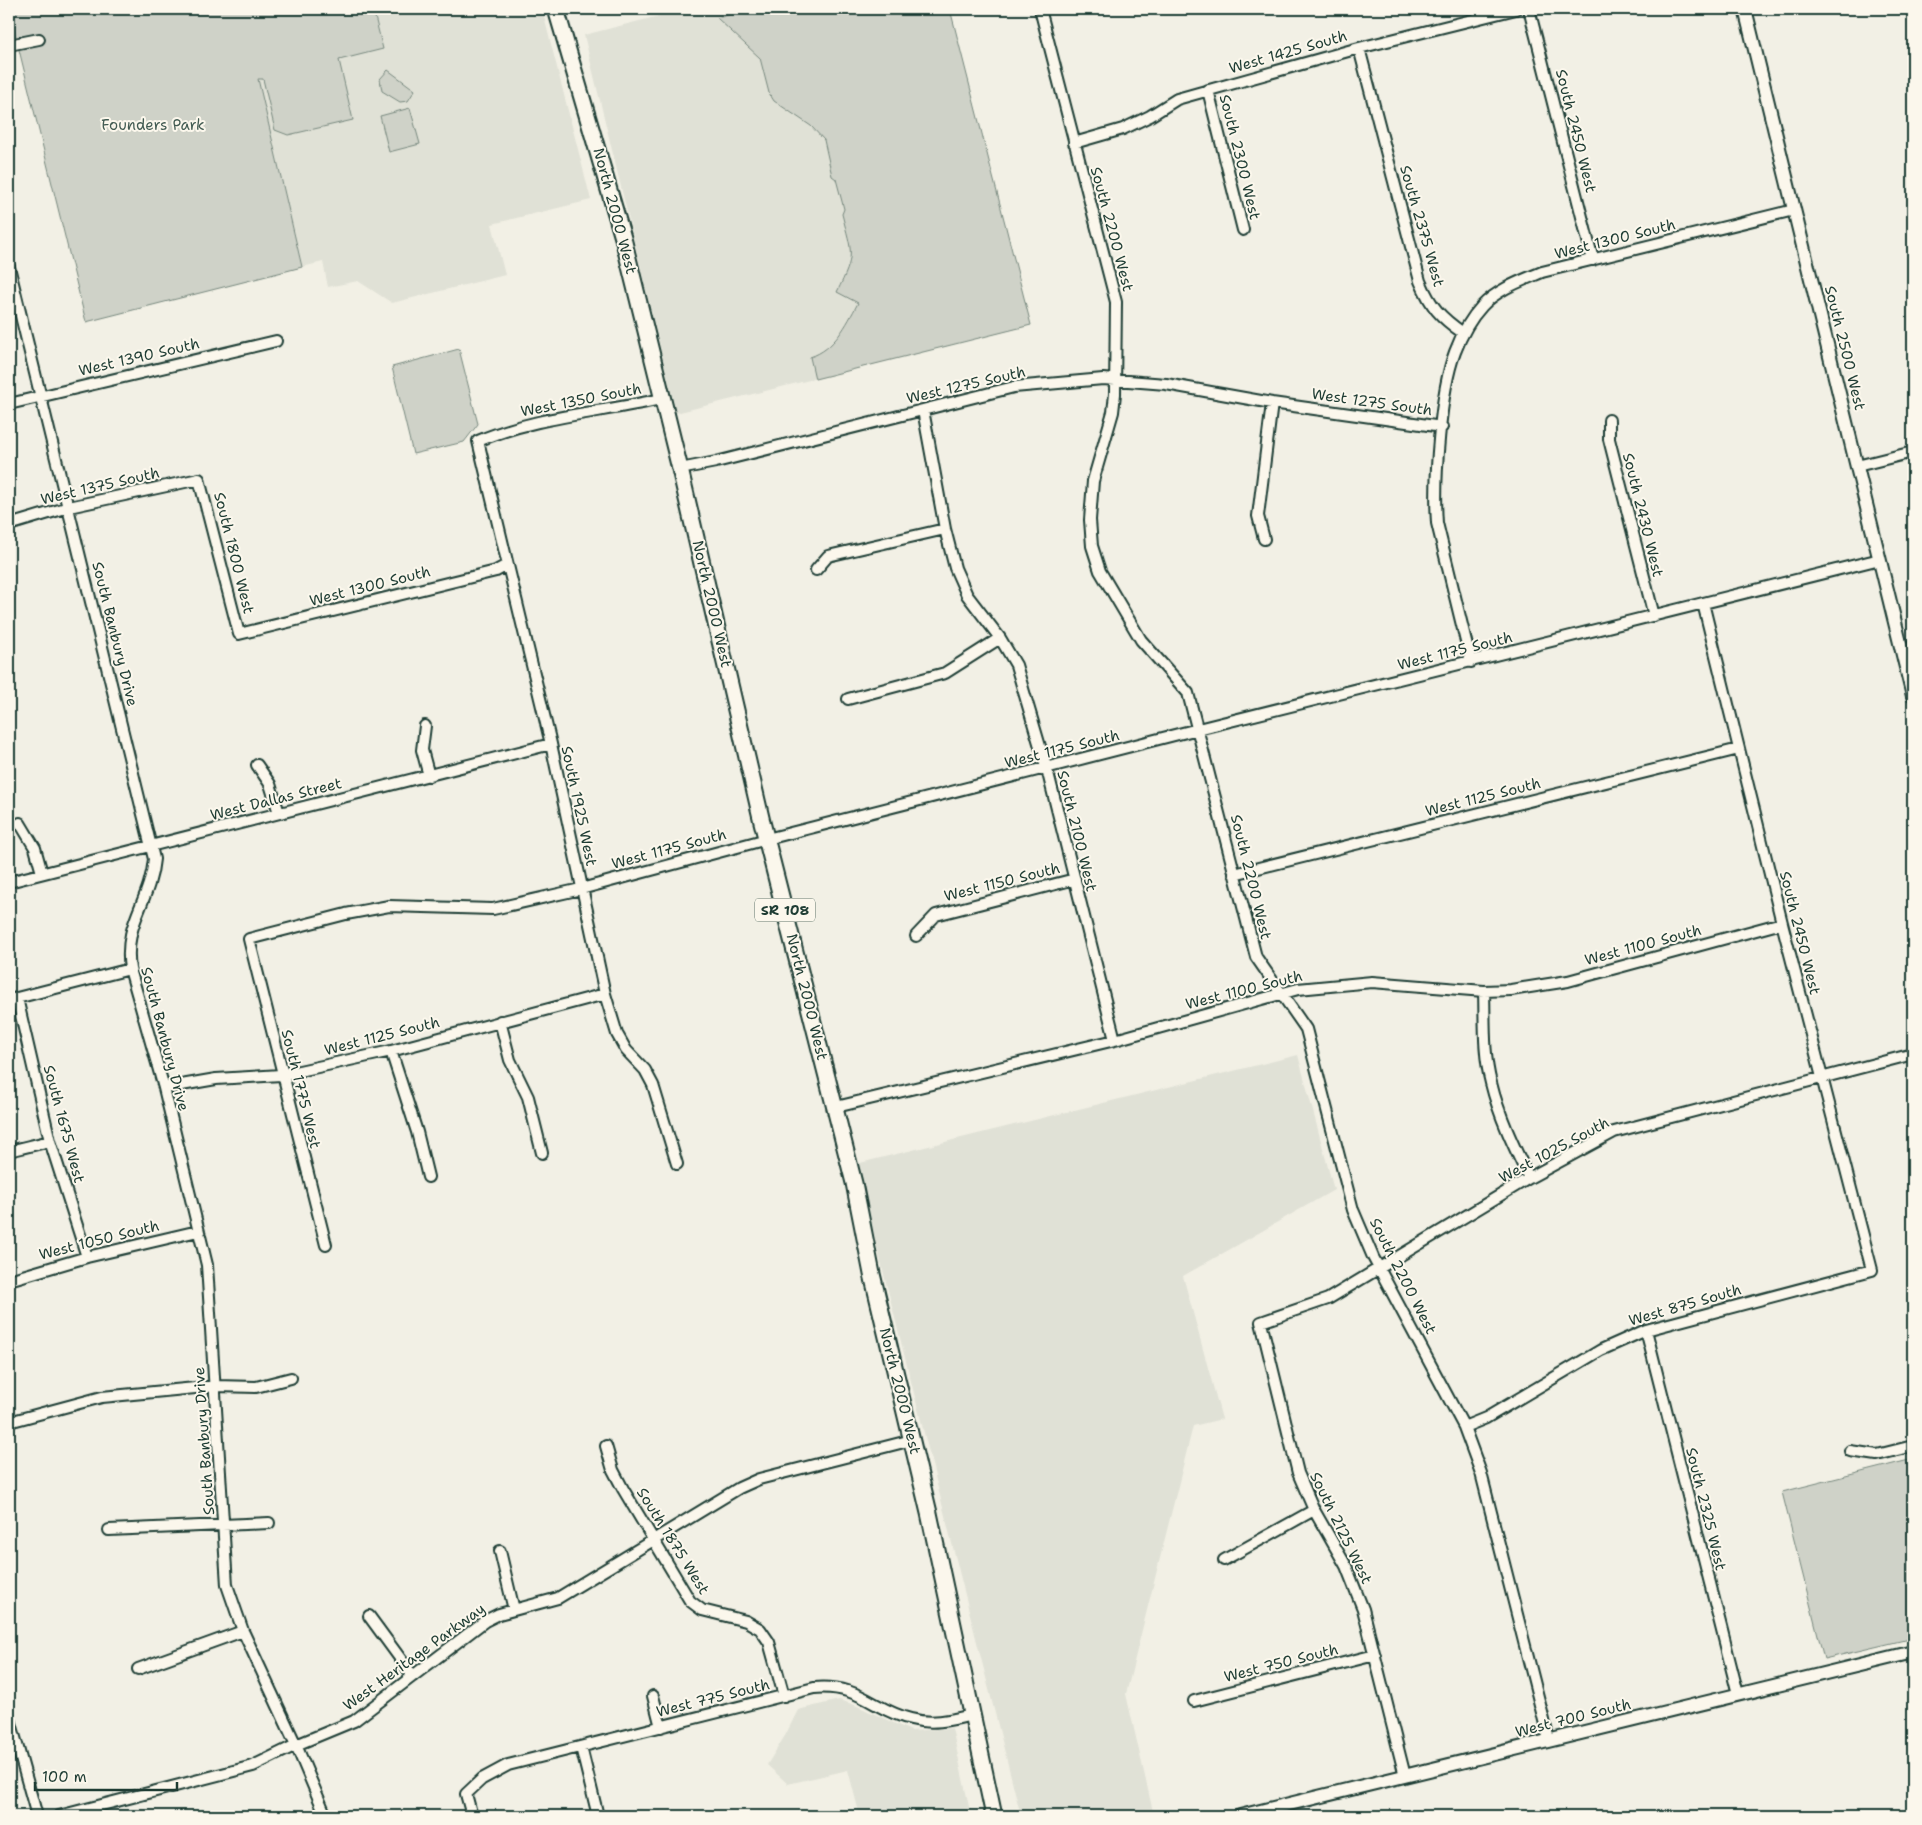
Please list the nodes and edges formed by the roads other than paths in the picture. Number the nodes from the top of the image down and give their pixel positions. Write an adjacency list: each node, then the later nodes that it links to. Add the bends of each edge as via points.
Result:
1 (556, 9): 20 (main road, North 2000 West / SR 108, via 607,176)
2 (1040, 9): 10 (street, South 2200 West)
3 (1516, 9): 8 (street, West 1425 South)
4 (1529, 9): 13 (street, South 2450 West)
5 (1744, 9): 11 (street, South 2500 West)
6 (39, 39): 7 (street)
7 (9, 45)
8 (1359, 48): 9 (street, West 1425 South); 16 (street, South 2375 West, via 1420,281 1430,305)
9 (1208, 90): 10 (street, West 1425 South, via 1177,99 1123,129); 12 (street, South 2300 West)
10 (1074, 143): 18 (street, South 2200 West, via 1116,302)
11 (1794, 210): 13 (street, West 1300 South); 28 (street, South 2500 West)
12 (1243, 230)
13 (1593, 260): 16 (street, West 1300 South, via 1542,272 1511,284 1483,306)
14 (9, 267): 15 (street, South Banbury Drive)
15 (11, 286): 19 (street, South Banbury Drive)
16 (1463, 333): 25 (street, via 1454,354)
17 (276, 341): 19 (street, West 1390 South)
18 (1116, 380): 21 (street, West 1275 South, via 1166,384); 23 (street, West 1275 South, via 1014,387); 46 (street, South 2200 West, via 1113,412 1093,481 1092,546 1104,579 1141,640 1188,693)
19 (42, 396): 22 (street, West 1390 South); 31 (street, South Banbury Drive)
20 (661, 399): 26 (street, West 1350 South, via 579,413); 29 (main road, North 2000 West / SR 108)
21 (1272, 403): 25 (street, West 1275 South); 34 (street, via 1258,516)
22 (9, 404)
23 (923, 410): 29 (street, West 1275 South); 33 (street, South 2100 West)
24 (1609, 420): 39 (street, South 2430 West, via 1609,439)
25 (1442, 427): 42 (street, via 1435,499 1437,523)
26 (478, 441): 36 (street, South 1925 West)
27 (1913, 452): 28 (street)
28 (1857, 466): 35 (street, South 2500 West)
29 (680, 469): 54 (main road, North 2000 West / SR 108)
30 (200, 479): 31 (street, West 1375 South); 40 (street, South 1800 West)
31 (69, 507): 32 (street, West 1375 South); 55 (street, South Banbury Drive)
32 (9, 525)
33 (945, 529): 37 (street, via 828,556); 41 (street, South 2100 West, via 955,568 967,596)
34 (1264, 539)
35 (1880, 559): 38 (street, West 1175 South); 43 (street, South 2500 West)
36 (507, 566): 40 (street, West 1300 South); 47 (street, South 1925 West)
37 (816, 570)
38 (1703, 603): 39 (street, West 1175 South); 48 (street, South 2450 West)
39 (1654, 616): 42 (street, West 1175 South)
40 (238, 634)
41 (1000, 638): 44 (street, via 945,673); 50 (street, South 2100 West, via 1016,665)
42 (1472, 662): 46 (street, West 1175 South)
43 (1913, 696)
44 (848, 699)
45 (425, 726): 51 (street, via 422,750)
46 (1198, 729): 50 (street, West 1175 South); 57 (street, South 2200 West)
47 (551, 744): 51 (street, West Dallas Street); 60 (street, South 1925 West)
48 (1739, 749): 57 (street, West 1125 South); 61 (street, South 2450 West)
49 (257, 765): 52 (street, via 270,784)
50 (1046, 769): 54 (street, West 1175 South); 58 (street, South 2100 West)
51 (429, 776): 52 (street, West Dallas Street)
52 (279, 813): 55 (street, West Dallas Street)
53 (20, 823): 56 (street, via 36,848)
54 (767, 839): 60 (street, West 1175 South); 76 (main road, North 2000 West / SR 108)
55 (151, 845): 56 (street, West Dallas Street); 64 (street, South Banbury Drive, via 153,876 130,932 127,950)
56 (42, 873): 59 (street, West Dallas Street)
57 (1234, 874): 66 (street, South 2200 West, via 1256,957)
58 (1075, 879): 62 (street, West 1150 South, via 936,915); 70 (street, South 2100 West)
59 (9, 882)
60 (581, 889): 63 (street, West 1175 South, via 493,909 389,906); 67 (street, South 1925 West)
61 (1782, 923): 65 (street, West 1100 South, via 1568,981); 74 (street, South 2450 West)
62 (916, 936)
63 (249, 938): 73 (street, South 1775 West)
64 (130, 969): 68 (street); 75 (street, South Banbury Drive)
65 (1484, 991): 66 (street, West 1100 South, via 1372,982); 82 (street, via 1490,1081 1504,1125)
66 (1283, 993): 70 (street, West 1100 South); 86 (street, South 2200 West, via 1306,1029 1354,1210)
67 (605, 994): 69 (street, West 1125 South); 80 (street, South 1925 West, via 617,1034 653,1085)
68 (13, 999): 77 (street, South 1675 West)
69 (500, 1021): 71 (street, West 1125 South); 79 (street, via 510,1060 528,1097)
70 (1115, 1040): 76 (street, West 1100 South)
71 (391, 1051): 73 (street, West 1125 South); 81 (street)
72 (1913, 1054): 74 (street, West 1025 South)
73 (281, 1075): 75 (street, West 1125 South, via 216,1079); 84 (street, South 1775 West)
74 (1822, 1078): 82 (street, West 1025 South, via 1614,1132); 87 (street, South 2450 West)
75 (164, 1088): 83 (street, South Banbury Drive)
76 (836, 1107): 95 (main road, North 2000 West / SR 108)
77 (50, 1141): 78 (street); 85 (street, South 1675 West)
78 (9, 1151)
79 (542, 1153)
80 (677, 1164)
81 (428, 1177)
82 (1529, 1178): 86 (street, West 1025 South)
83 (198, 1231): 85 (street, West 1050 South); 92 (street, South Banbury Drive, via 207,1265)
84 (326, 1246)
85 (87, 1258): 88 (street, West 1050 South)
86 (1379, 1269): 89 (street, West 1025 South, via 1328,1299); 94 (street, South 2200 West)
87 (1872, 1270): 90 (street, West 875 South)
88 (9, 1280)
89 (1261, 1322): 99 (street, South 2125 West, via 1298,1473)
90 (1646, 1330): 94 (street, West 875 South, via 1601,1350 1486,1418); 113 (street, South 2325 West)
91 (291, 1378): 92 (street, via 256,1388)
92 (216, 1386): 93 (street, via 102,1397); 101 (street, South Banbury Drive)
93 (9, 1422)
94 (1464, 1427): 121 (street, South 2200 West, via 1481,1472)
95 (912, 1440): 103 (street, West Heritage Parkway, via 759,1479); 117 (main road, North 2000 West / SR 108)
96 (606, 1446): 103 (street, South 1875 West, via 623,1489)
97 (1913, 1446): 98 (street, via 1877,1455)
98 (1850, 1451)
99 (1314, 1510): 105 (street); 110 (street, South 2125 West, via 1346,1566 1363,1609)
100 (269, 1524): 101 (street)
101 (225, 1526): 102 (street); 108 (street, South Banbury Drive, via 227,1585)
102 (109, 1530)
103 (653, 1539): 106 (street, West Heritage Parkway, via 558,1598); 115 (street, South 1875 West, via 695,1606 753,1624 765,1634)
104 (500, 1551): 106 (street)
105 (1224, 1560)
106 (514, 1610): 112 (street, West Heritage Parkway, via 486,1621)
107 (369, 1616): 112 (street)
108 (243, 1631): 111 (street); 122 (street, South Banbury Drive)
109 (1913, 1652): 113 (street, West 700 South)
110 (1375, 1655): 116 (street, West 750 South); 124 (street, South 2125 West)
111 (138, 1669)
112 (413, 1676): 122 (street, West Heritage Parkway, via 354,1720)
113 (1738, 1694): 121 (street, West 700 South)
114 (653, 1696): 119 (street)
115 (784, 1696): 117 (street, West 775 South, via 814,1688 836,1688 856,1692 910,1719 946,1721); 119 (street, West 775 South)
116 (1194, 1701)
117 (972, 1715): 130 (main road, North 2000 West / SR 108)
118 (9, 1716): 120 (street)
119 (661, 1727): 123 (street, West 775 South)
120 (11, 1738): 125 (street)
121 (1549, 1740): 124 (street, West 700 South)
122 (296, 1745): 126 (street, West Heritage Parkway, via 253,1766); 127 (street, South Banbury Drive)
123 (581, 1747): 128 (street, West 775 South, via 508,1765 482,1779 466,1794); 129 (street)
124 (1405, 1776): 131 (street, West 700 South)
125 (38, 1816)
126 (59, 1816)
127 (326, 1816)
128 (472, 1816)
129 (598, 1816)
130 (994, 1816)
131 (1240, 1816)

